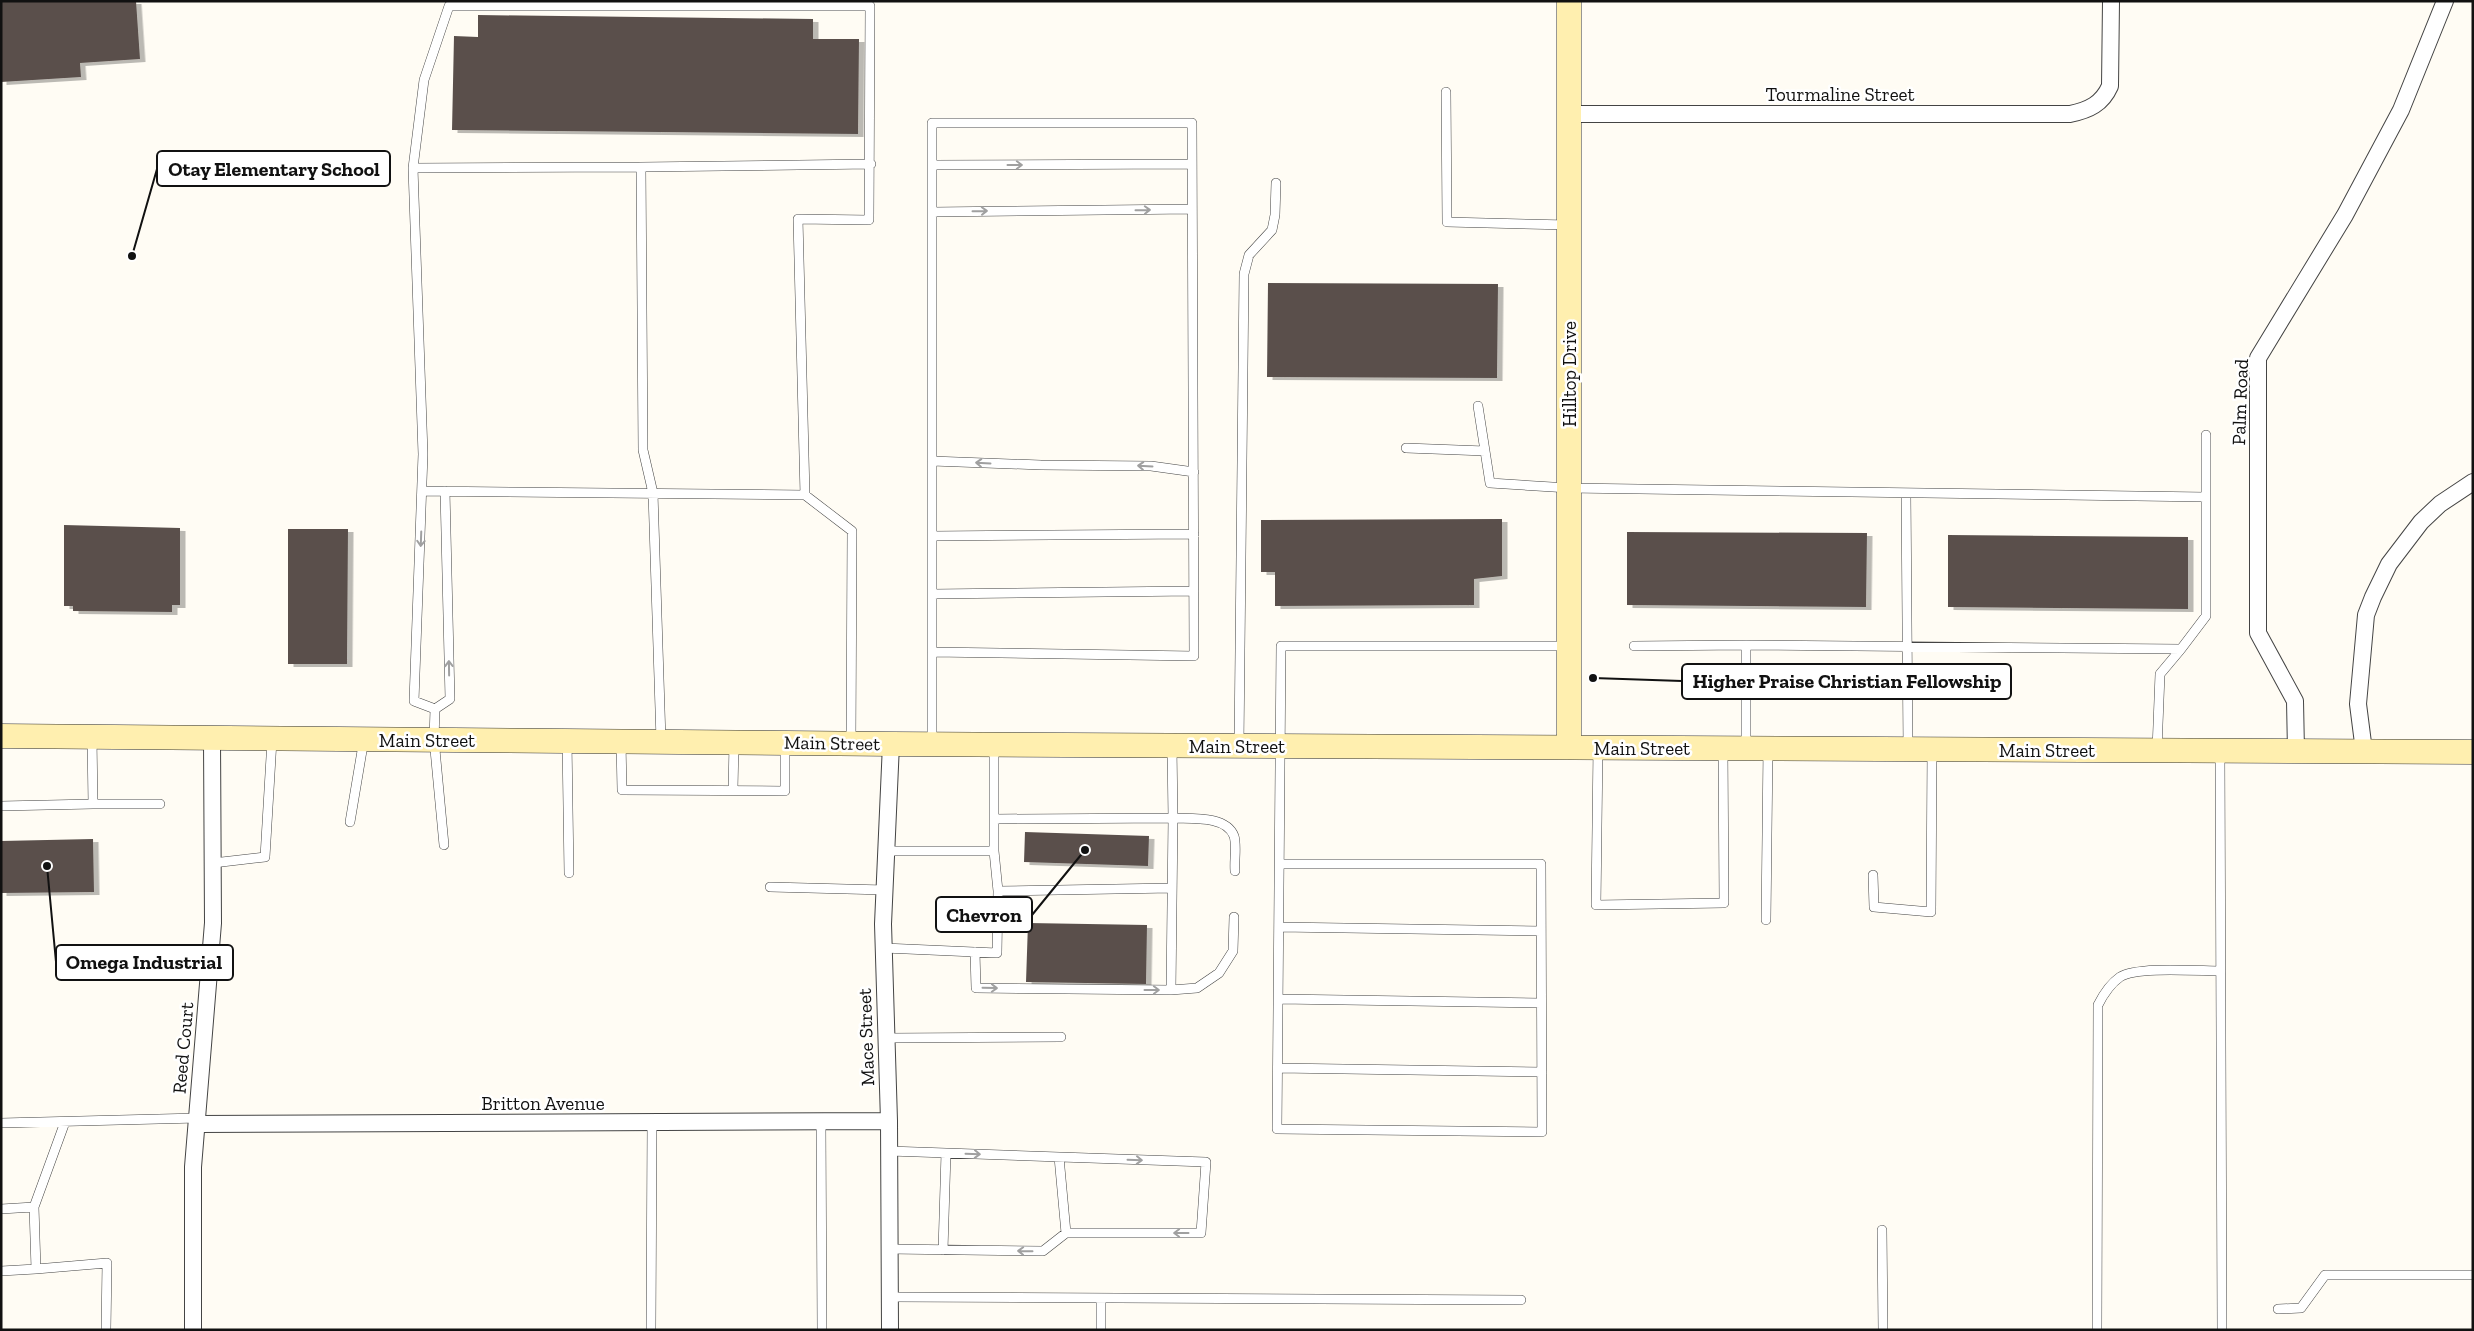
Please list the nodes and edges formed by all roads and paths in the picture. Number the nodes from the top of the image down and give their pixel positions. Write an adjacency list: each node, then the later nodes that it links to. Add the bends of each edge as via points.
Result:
1 (1568, 1): 5 (main road, Hilltop Drive)
2 (2111, 1): 5 (street, Tourmaline Street, via 2110,86 2106,96 2089,110 2070,114)
3 (2446, 1): 65 (street, Palm Road, via 2401,110 2345,215 2258,358 2258,633 2295,701)
4 (1446, 92): 14 (lane, via 1446,222)
5 (1568, 114): 14 (main road, Hilltop Drive)
6 (871, 164): 9 (lane); 10 (lane, via 870,6 449,6 424,80); 27 (lane, via 869,220 798,219)
7 (1192, 164): 8 (lane, one-way to 7); 8 (lane, via 1192,123 932,123); 12 (lane)
8 (932, 165): 13 (lane)
9 (641, 167): 10 (lane); 25 (lane, via 643,450)
10 (413, 168): 23 (lane)
11 (1276, 183): 56 (lane, via 1272,230 1249,255 1244,274)
12 (1192, 209): 13 (lane, one-way to 12); 20 (lane)
13 (932, 212): 19 (lane)
14 (1568, 225): 22 (main road, Hilltop Drive)
15 (1478, 406): 18 (lane)
16 (2206, 435): 28 (lane)
17 (1406, 448): 18 (lane)
18 (1485, 451): 22 (lane, via 1490,483)
19 (932, 461): 20 (lane, one-way to 19, via 1151,466); 30 (lane)
20 (1194, 472): 29 (lane)
21 (2473, 482): 66 (street, via 2440,504 2421,522 2389,564 2372,597 2366,615 2358,704)
22 (1568, 488): 26 (lane); 34 (main road, Hilltop Drive)
23 (422, 490): 24 (lane); 39 (lane, one-way to 39, via 414,701)
24 (445, 491): 25 (lane); 39 (lane, one-way to 24, via 450,699)
25 (653, 493): 27 (lane); 48 (lane)
26 (1906, 493): 28 (lane); 36 (lane)
27 (805, 494): 51 (lane, via 852,531)
28 (2206, 498): 37 (lane, via 2206,616)
29 (1194, 534): 30 (lane); 31 (lane)
30 (932, 536): 32 (lane)
31 (1194, 592): 32 (lane); 38 (lane, via 1194,656)
32 (932, 594): 38 (lane)
33 (1746, 645): 35 (lane); 36 (lane); 60 (lane)
34 (1568, 646): 57 (lane, via 1282,646); 58 (main road, Hilltop Drive)
35 (1634, 646)
36 (1908, 647): 37 (lane); 61 (lane)
37 (2181, 649): 63 (lane, via 2160,674)
38 (932, 652): 53 (lane)
39 (435, 709): 45 (lane)
40 (1, 736): 41 (main road, Main Street)
41 (92, 737): 42 (main road, Main Street); 69 (lane)
42 (212, 738): 43 (main road, Main Street); 78 (street, Reed Court)
43 (272, 738): 44 (main road, Main Street); 78 (lane, via 266,857)
44 (364, 739): 45 (main road, Main Street); 74 (lane)
45 (434, 739): 46 (main road, Main Street); 75 (lane)
46 (567, 741): 47 (main road, Main Street); 81 (lane)
47 (621, 741): 48 (main road, Main Street); 68 (lane, via 622,790)
48 (661, 742): 49 (main road, Main Street)
49 (734, 742): 50 (main road, Main Street); 68 (lane)
50 (785, 743): 51 (main road, Main Street); 68 (lane, via 785,791)
51 (851, 744): 52 (main road, Main Street)
52 (891, 744): 53 (main road, Main Street); 76 (street, Mace Street)
53 (932, 744): 54 (main road, Main Street)
54 (994, 744): 55 (main road, Main Street); 73 (lane)
55 (1172, 745): 56 (main road, Main Street); 72 (lane)
56 (1239, 745): 57 (main road, Main Street)
57 (1280, 746): 58 (main road, Main Street); 79 (lane)
58 (1568, 747): 59 (main road, Main Street)
59 (1598, 748): 60 (main road, Main Street); 60 (lane, via 1596,905 1724,903)
60 (1746, 748): 61 (main road, Main Street); 88 (lane)
61 (1908, 749): 62 (main road, Main Street)
62 (1932, 749): 63 (main road, Main Street); 82 (lane, via 1931,912 1874,907)
63 (2157, 750): 64 (main road, Main Street)
64 (2220, 750): 65 (main road, Main Street); 93 (lane)
65 (2296, 751): 66 (main road, Main Street)
66 (2364, 751): 67 (main road, Main Street)
67 (2473, 752)
68 (733, 790)
69 (93, 804): 70 (lane); 71 (lane)
70 (160, 804)
71 (1, 806)
72 (1173, 818): 73 (lane); 80 (lane, via 1206,819 1225,824 1234,836); 84 (lane)
73 (994, 819): 77 (lane)
74 (350, 822)
75 (444, 844)
76 (886, 851): 77 (lane); 85 (street, Mace Street)
77 (994, 851): 86 (lane)
78 (213, 863): 101 (street, Reed Court, via 214,923)
79 (1280, 864): 89 (lane); 90 (lane, via 1541,864)
80 (1235, 871)
81 (569, 873)
82 (1873, 875)
83 (770, 887): 85 (lane)
84 (1172, 888): 86 (lane); 94 (lane)
85 (885, 890): 91 (street, Mace Street)
86 (998, 891): 92 (lane, via 997,954)
87 (1234, 917): 94 (lane, via 1233,951 1219,973 1197,988)
88 (1766, 920)
89 (1279, 927): 90 (lane); 95 (lane)
90 (1541, 931): 96 (lane)
91 (884, 948): 92 (lane); 98 (street, Mace Street)
92 (975, 952): 94 (lane, one-way to 94, via 976,988)
93 (2221, 970): 130 (lane, via 2128,974 2111,986 2098,1005); 131 (lane)
94 (1172, 990)
95 (1279, 999): 96 (lane); 99 (lane)
96 (1542, 1003): 100 (lane)
97 (1061, 1037): 98 (lane)
98 (886, 1038): 103 (street, Mace Street)
99 (1278, 1068): 100 (lane); 100 (lane, via 1278,1129 1542,1132)
100 (1542, 1072)
101 (198, 1121): 104 (lane); 105 (street, Britton Avenue); 124 (street, Reed Court, via 193,1167)
102 (821, 1121): 103 (street, Britton Avenue); 105 (street, Britton Avenue); 126 (lane)
103 (889, 1121): 107 (street, Mace Street)
104 (65, 1122): 106 (lane); 110 (lane)
105 (652, 1122): 125 (lane)
106 (1, 1124)
107 (889, 1151): 108 (lane); 114 (street, Mace Street)
108 (946, 1154): 109 (lane, one-way to 109); 115 (lane)
109 (1059, 1157): 113 (lane); 113 (lane, one-way to 113, via 1206,1162 1201,1233)
110 (34, 1207): 111 (lane); 116 (lane)
111 (1, 1209)
112 (1882, 1230): 129 (lane)
113 (1066, 1233): 115 (lane, one-way to 115, via 1043,1251)
114 (890, 1249): 115 (lane); 119 (street, Mace Street)
115 (943, 1250)
116 (36, 1269): 117 (lane); 123 (lane, via 106,1263)
117 (1, 1271)
118 (2473, 1275): 122 (lane, via 2325,1276 2301,1308)
119 (890, 1297): 120 (lane); 127 (street, Mace Street)
120 (1101, 1298): 121 (lane); 128 (lane)
121 (1521, 1300)
122 (2278, 1308)
123 (106, 1330)
124 (193, 1330)
125 (651, 1330)
126 (822, 1330)
127 (890, 1330)
128 (1101, 1330)
129 (1883, 1330)
130 (2097, 1330)
131 (2222, 1330)

